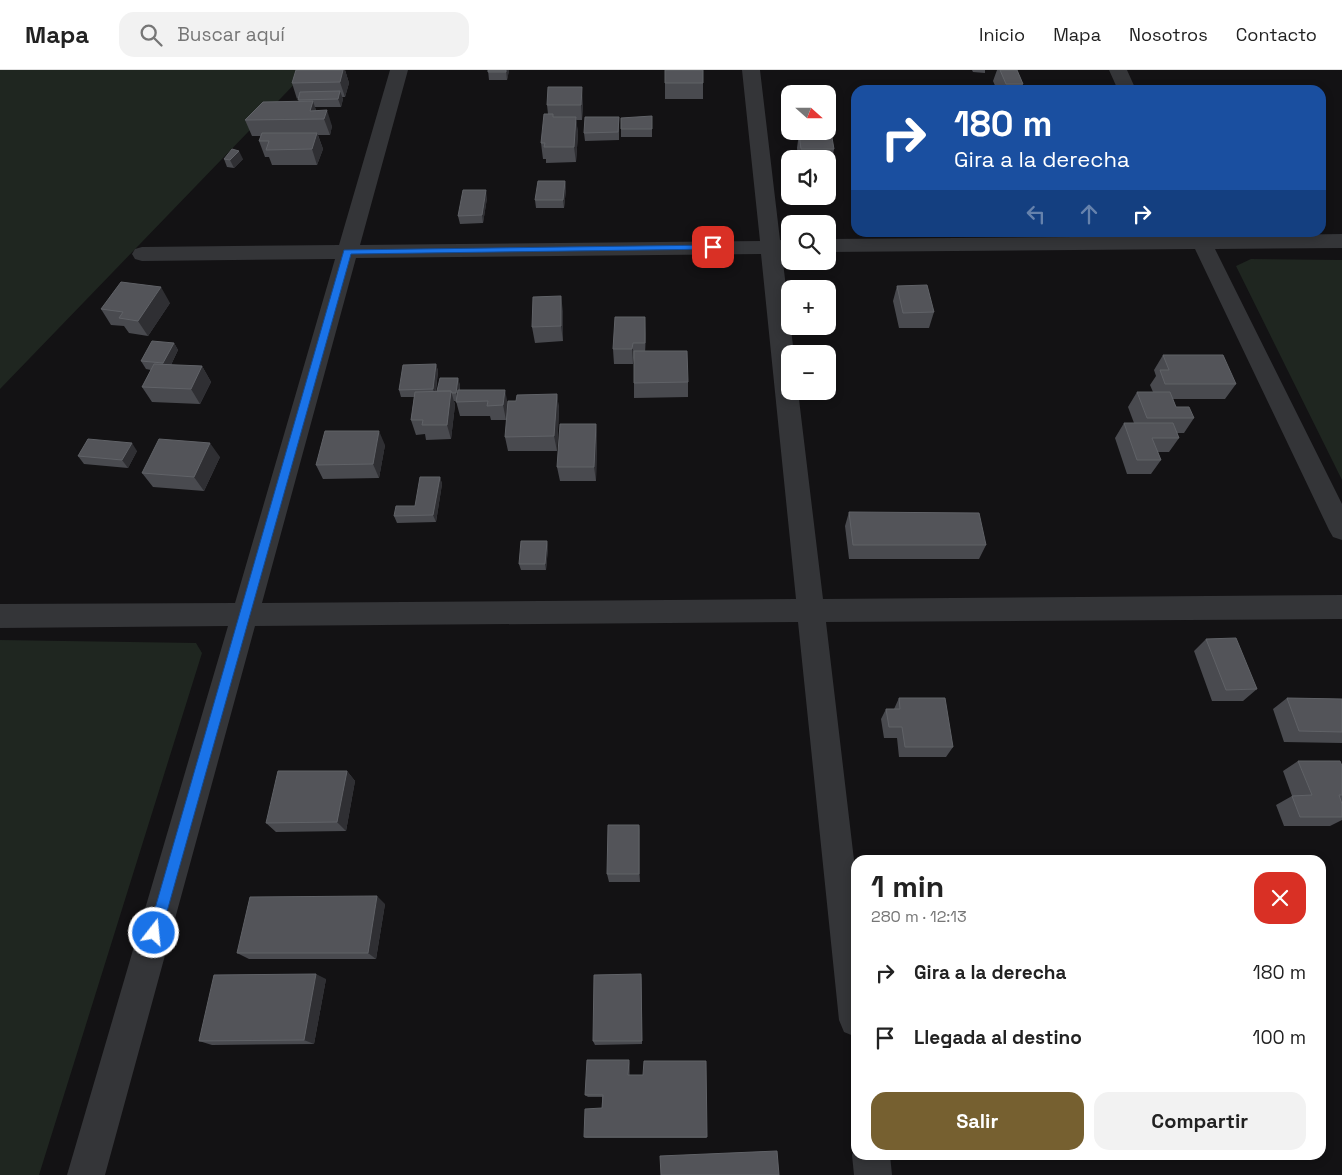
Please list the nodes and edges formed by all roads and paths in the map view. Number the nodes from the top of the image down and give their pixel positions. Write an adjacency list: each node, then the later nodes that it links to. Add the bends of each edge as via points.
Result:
1 (399, 70): 9 (street)
2 (751, 70): 8 (street)
3 (1118, 70): 4 (street)
4 (1125, 85)
5 (1199, 237): 6 (street); 7 (street); 11 (street)
6 (1342, 241)
7 (836, 246)
8 (780, 247): 9 (street); 13 (street)
9 (347, 252): 10 (street); 15 (street)
10 (142, 254)
11 (1342, 530)
12 (1342, 607): 13 (street)
13 (811, 611): 15 (street); 16 (street)
14 (0, 616): 15 (street)
15 (244, 616): 18 (street)
16 (851, 975)
17 (872, 1160): 19 (street)
18 (86, 1175)
19 (873, 1175)

